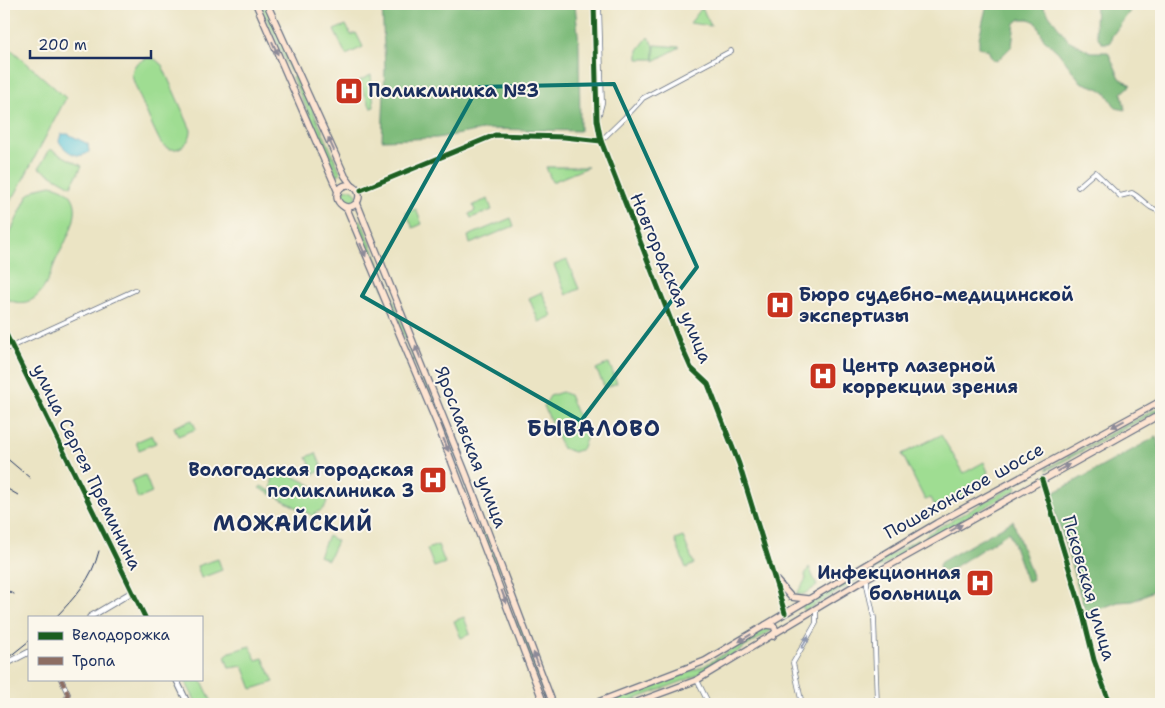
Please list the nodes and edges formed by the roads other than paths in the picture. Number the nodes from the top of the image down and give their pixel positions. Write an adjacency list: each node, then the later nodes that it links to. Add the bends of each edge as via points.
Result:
1 (256, 4): 11 (main road, one-way to 11)
2 (267, 4): 8 (main road, one-way to 2, via 345,176)
3 (594, 4): 6 (street, Новгородская улица)
4 (598, 4): 6 (street, Новгородская улица, via 602,108)
5 (730, 51): 7 (street, via 643,98)
6 (597, 120): 7 (street, Новгородская улица)
7 (601, 141): 10 (street, via 495,135); 26 (street, Новгородская улица, via 688,362 708,384 740,464)
8 (353, 187): 11 (main road, via 343,187); 12 (main road, via 358,193)
9 (1078, 187): 14 (street, via 1095,172 1120,196 1132,193 1153,210)
10 (361, 190)
11 (338, 192): 13 (main road, via 338,201)
12 (357, 203): 13 (main road); 32 (main road, Ярославская улица, one-way to 12)
13 (343, 206): 35 (main road, Ярославская улица, one-way to 35, via 435,417)
14 (1161, 211)
15 (135, 290): 17 (street)
16 (4, 330): 17 (street, улица Сергея Преминина)
17 (12, 346): 18 (street); 28 (street, улица Сергея Преминина)
18 (4, 350)
19 (1161, 401): 21 (main road, Пошехонское шоссе, one-way to 21)
20 (1161, 414): 22 (main road, Пошехонское шоссе, one-way to 20)
21 (1014, 480): 23 (main road); 24 (main road, Пошехонское шоссе)
22 (1042, 480): 23 (main road, Пошехонское шоссе); 55 (street, Псковская улица, via 1094,660)
23 (1021, 491): 25 (main road, Пошехонское шоссе, one-way to 23)
24 (921, 532): 25 (main road); 29 (main road, Пошехонское шоссе)
25 (927, 544): 27 (main road, Пошехонское шоссе)
26 (775, 578): 29 (main road, via 791,597); 33 (street, Новгородская улица)
27 (867, 578): 31 (main road, Пошехонское шоссе); 54 (street, via 874,618)
28 (132, 592): 36 (street); 37 (street, улица Сергея Преминина)
29 (808, 599): 30 (main road, Пошехонское шоссе)
30 (802, 603): 33 (main road, Пошехонское шоссе); 34 (main road, via 802,612)
31 (816, 609): 34 (main road, Пошехонское шоссе); 53 (street, one-way to 31, via 793,663 816,623)
32 (518, 612): 35 (main road, via 516,618); 49 (main road, Ярославская улица, one-way to 32)
33 (785, 613): 38 (main road); 39 (main road, Пошехонское шоссе)
34 (810, 613): 38 (main road, Пошехонское шоссе)
35 (511, 614): 48 (main road, Ярославская улица)
36 (92, 616)
37 (144, 616)
38 (791, 625): 40 (main road, Пошехонское шоссе)
39 (765, 626): 40 (main road, via 774,626); 50 (main road, Пошехонское шоссе, one-way to 50, via 690,669)
40 (773, 636): 45 (main road, Пошехонское шоссе)
41 (28, 653): 42 (street)
42 (4, 666)
43 (61, 680): 46 (street, via 68,694)
44 (176, 680): 47 (street)
45 (697, 680): 51 (main road, Пошехонское шоссе); 52 (street)
46 (64, 704)
47 (188, 704)
48 (544, 704)
49 (553, 704)
50 (593, 704)
51 (632, 704)
52 (709, 704)
53 (802, 704)
54 (877, 704)
55 (1110, 704)

